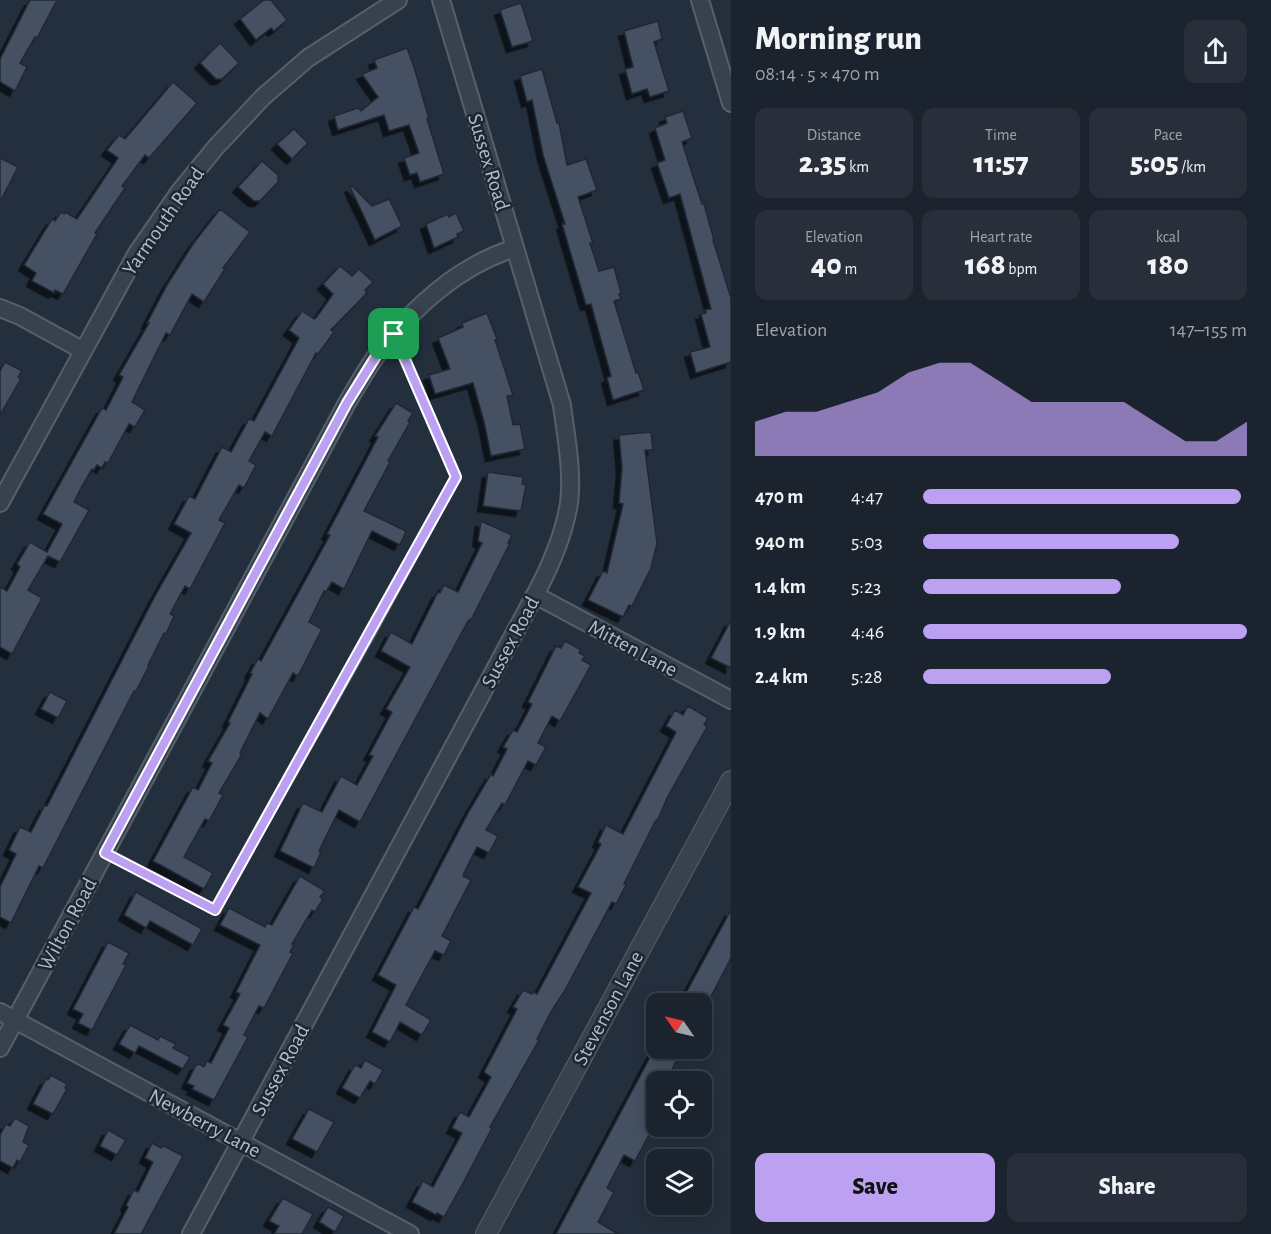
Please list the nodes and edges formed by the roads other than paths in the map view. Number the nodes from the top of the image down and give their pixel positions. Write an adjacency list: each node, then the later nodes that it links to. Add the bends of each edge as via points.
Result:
1 (398, 0): 8 (street, Yarmouth Road, via 308,57 216,147 137,253)
2 (441, 0): 5 (street, Sussex Road)
3 (700, 0): 4 (street)
4 (731, 103)
5 (515, 248): 7 (street, Wilton Road, via 496,254 451,280); 10 (street, Sussex Road, via 562,405 569,462 569,503 562,531)
6 (0, 308): 8 (street)
7 (394, 334): 13 (street, Wilton Road, via 347,403); 13 (lane, via 456,477 370,635 215,910)
8 (82, 350): 9 (street, Yarmouth Road)
9 (0, 503)
10 (535, 595): 11 (street, Mitten Lane); 16 (street, Sussex Road)
11 (731, 700)
12 (731, 781): 19 (street, Stevenson Lane)
13 (105, 853): 14 (street, Wilton Road)
14 (7, 1016): 15 (street, Wilton Road); 16 (street, Newberry Lane)
15 (0, 1048)
16 (240, 1142): 17 (street, Sussex Road); 18 (street, Newberry Lane)
17 (191, 1234)
18 (410, 1234)
19 (486, 1234)

